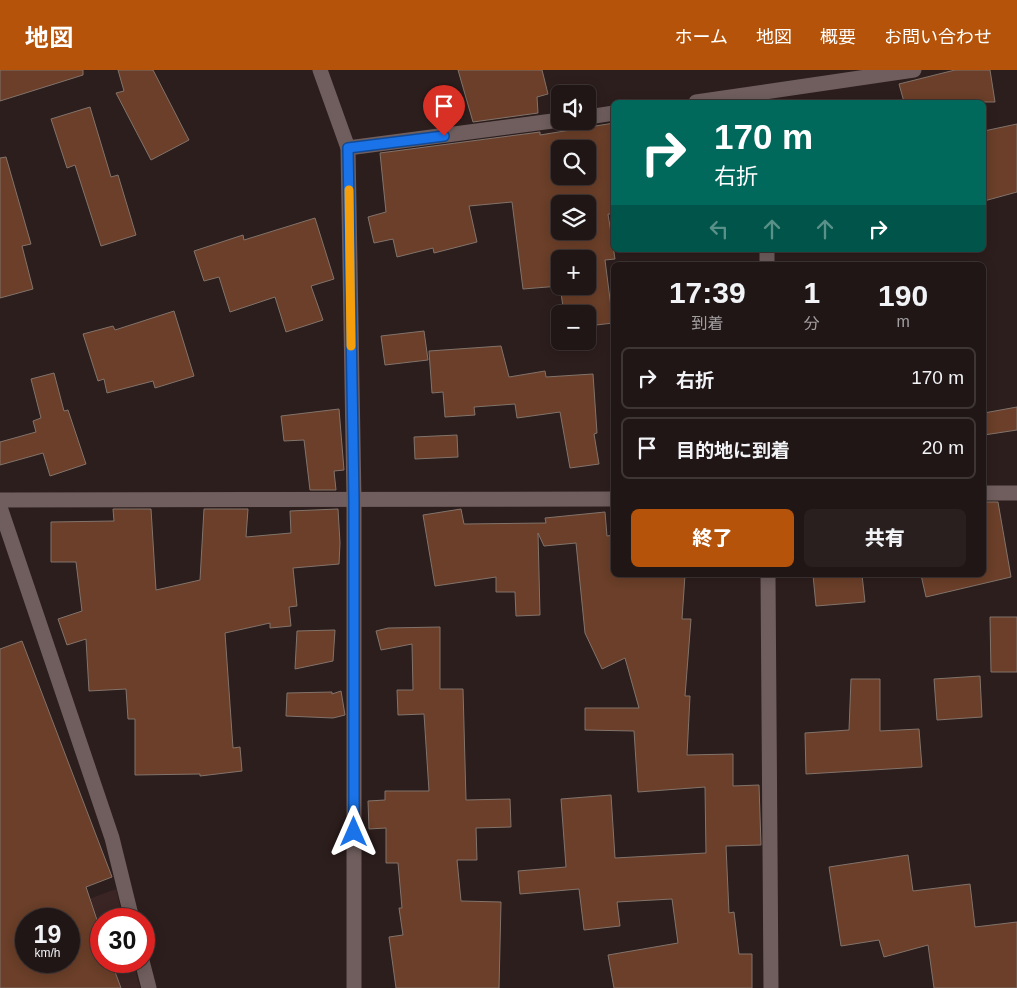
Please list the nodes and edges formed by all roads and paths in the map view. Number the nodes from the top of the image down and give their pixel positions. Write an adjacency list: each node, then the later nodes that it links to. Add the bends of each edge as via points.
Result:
1 (320, 70): 8 (street)
2 (914, 70): 3 (street)
3 (767, 98): 4 (street)
4 (732, 100)
5 (611, 113): 6 (street)
6 (596, 116)
7 (551, 121): 8 (street)
8 (348, 148): 13 (street)
9 (1017, 493): 10 (street)
10 (986, 494)
11 (611, 499): 13 (street)
12 (0, 500): 13 (street)
13 (354, 500): 19 (street)
14 (0, 507): 16 (street, via 112,838)
15 (768, 577): 20 (street)
16 (129, 908)
17 (145, 973): 18 (street)
18 (149, 988)
19 (354, 988)
20 (771, 988)

